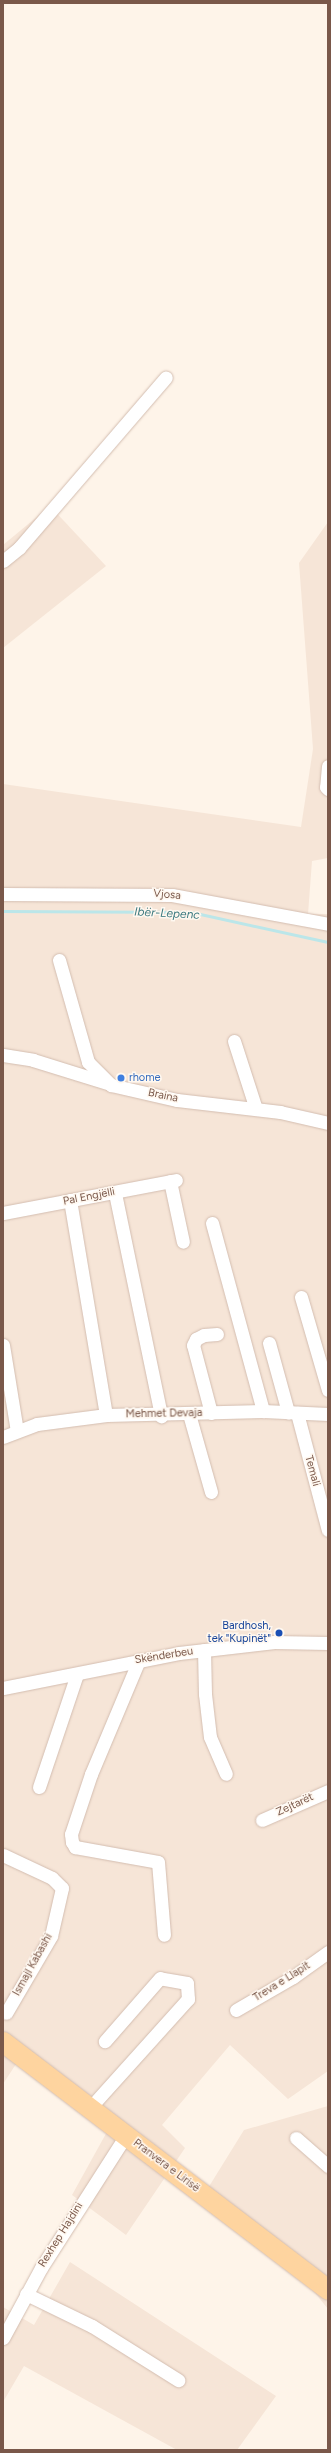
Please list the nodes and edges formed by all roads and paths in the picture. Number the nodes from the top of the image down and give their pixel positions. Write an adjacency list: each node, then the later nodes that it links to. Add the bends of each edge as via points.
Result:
1 (166, 377): 2 (street, via 19,548)
2 (3, 561)
3 (328, 766): 4 (street)
4 (328, 789)
5 (3, 894): 6 (street, Vjosa, via 172,894)
6 (328, 924)
7 (59, 960): 10 (street, via 88,1062)
8 (234, 1040): 11 (street)
9 (3, 1055): 10 (street, Braina, via 33,1060)
10 (111, 1085): 11 (street, Braina, via 178,1100)
11 (256, 1109): 12 (street, Braina)
12 (328, 1123)
13 (116, 1198): 29 (street)
14 (70, 1200): 15 (street, Pal Engjëlli); 17 (street, Pal Engjëlli, via 173,1181); 28 (street)
15 (3, 1213)
16 (212, 1223): 23 (street)
17 (184, 1242)
18 (301, 1297): 22 (street)
19 (217, 1334): 25 (street, via 204,1335 196,1339 193,1345)
20 (269, 1343): 24 (street, Temali)
21 (3, 1345): 30 (street)
22 (328, 1390)
23 (262, 1411): 24 (street, Mehmet Devaja); 25 (street, Mehmet Devaja)
24 (292, 1412): 27 (street, Mehmet Devaja); 33 (street, Temali)
25 (211, 1413): 26 (street, Mehmet Devaja)
26 (189, 1414): 29 (street, Mehmet Devaja); 32 (street)
27 (328, 1414)
28 (106, 1415): 29 (street, Mehmet Devaja); 30 (street, Mehmet Devaja, via 60,1420)
29 (161, 1416)
30 (16, 1431): 31 (street, Mehmet Devaja)
31 (3, 1436)
32 (211, 1492)
33 (328, 1530)
34 (328, 1642): 35 (street, Skënderbeu, via 274,1642)
35 (204, 1650): 36 (street, Skënderbeu); 39 (street, via 205,1694 210,1737)
36 (139, 1660): 37 (street, Skënderbeu); 44 (street, via 91,1774 71,1834 75,1847 158,1862)
37 (77, 1674): 38 (street, Skënderbeu); 40 (street)
38 (3, 1688)
39 (226, 1774)
40 (39, 1787)
41 (328, 1791): 42 (street, Zejtarët)
42 (262, 1820)
43 (3, 1855): 47 (street, Ismajl Kabashi, via 52,1878 62,1888 51,1936)
44 (164, 1935)
45 (328, 1952): 46 (street, Treva e Llapit, via 293,1977)
46 (236, 2010)
47 (4, 2020): 50 (main road, Pranvera e Lirisë)
48 (105, 2041): 50 (street, via 160,1978 186,1983 188,1999)
49 (3, 2042): 51 (main road, Pranvera e Lirisë)
50 (97, 2100): 54 (main road, Pranvera e Lirisë)
51 (126, 2136): 55 (main road, Pranvera e Lirisë); 56 (street, Rexhep Hajdini)
52 (296, 2138): 53 (street)
53 (328, 2166)
54 (328, 2274)
55 (328, 2290)
56 (26, 2294): 57 (street, Rexhep Hajdini); 58 (street, via 92,2326)
57 (3, 2338)
58 (178, 2380)

